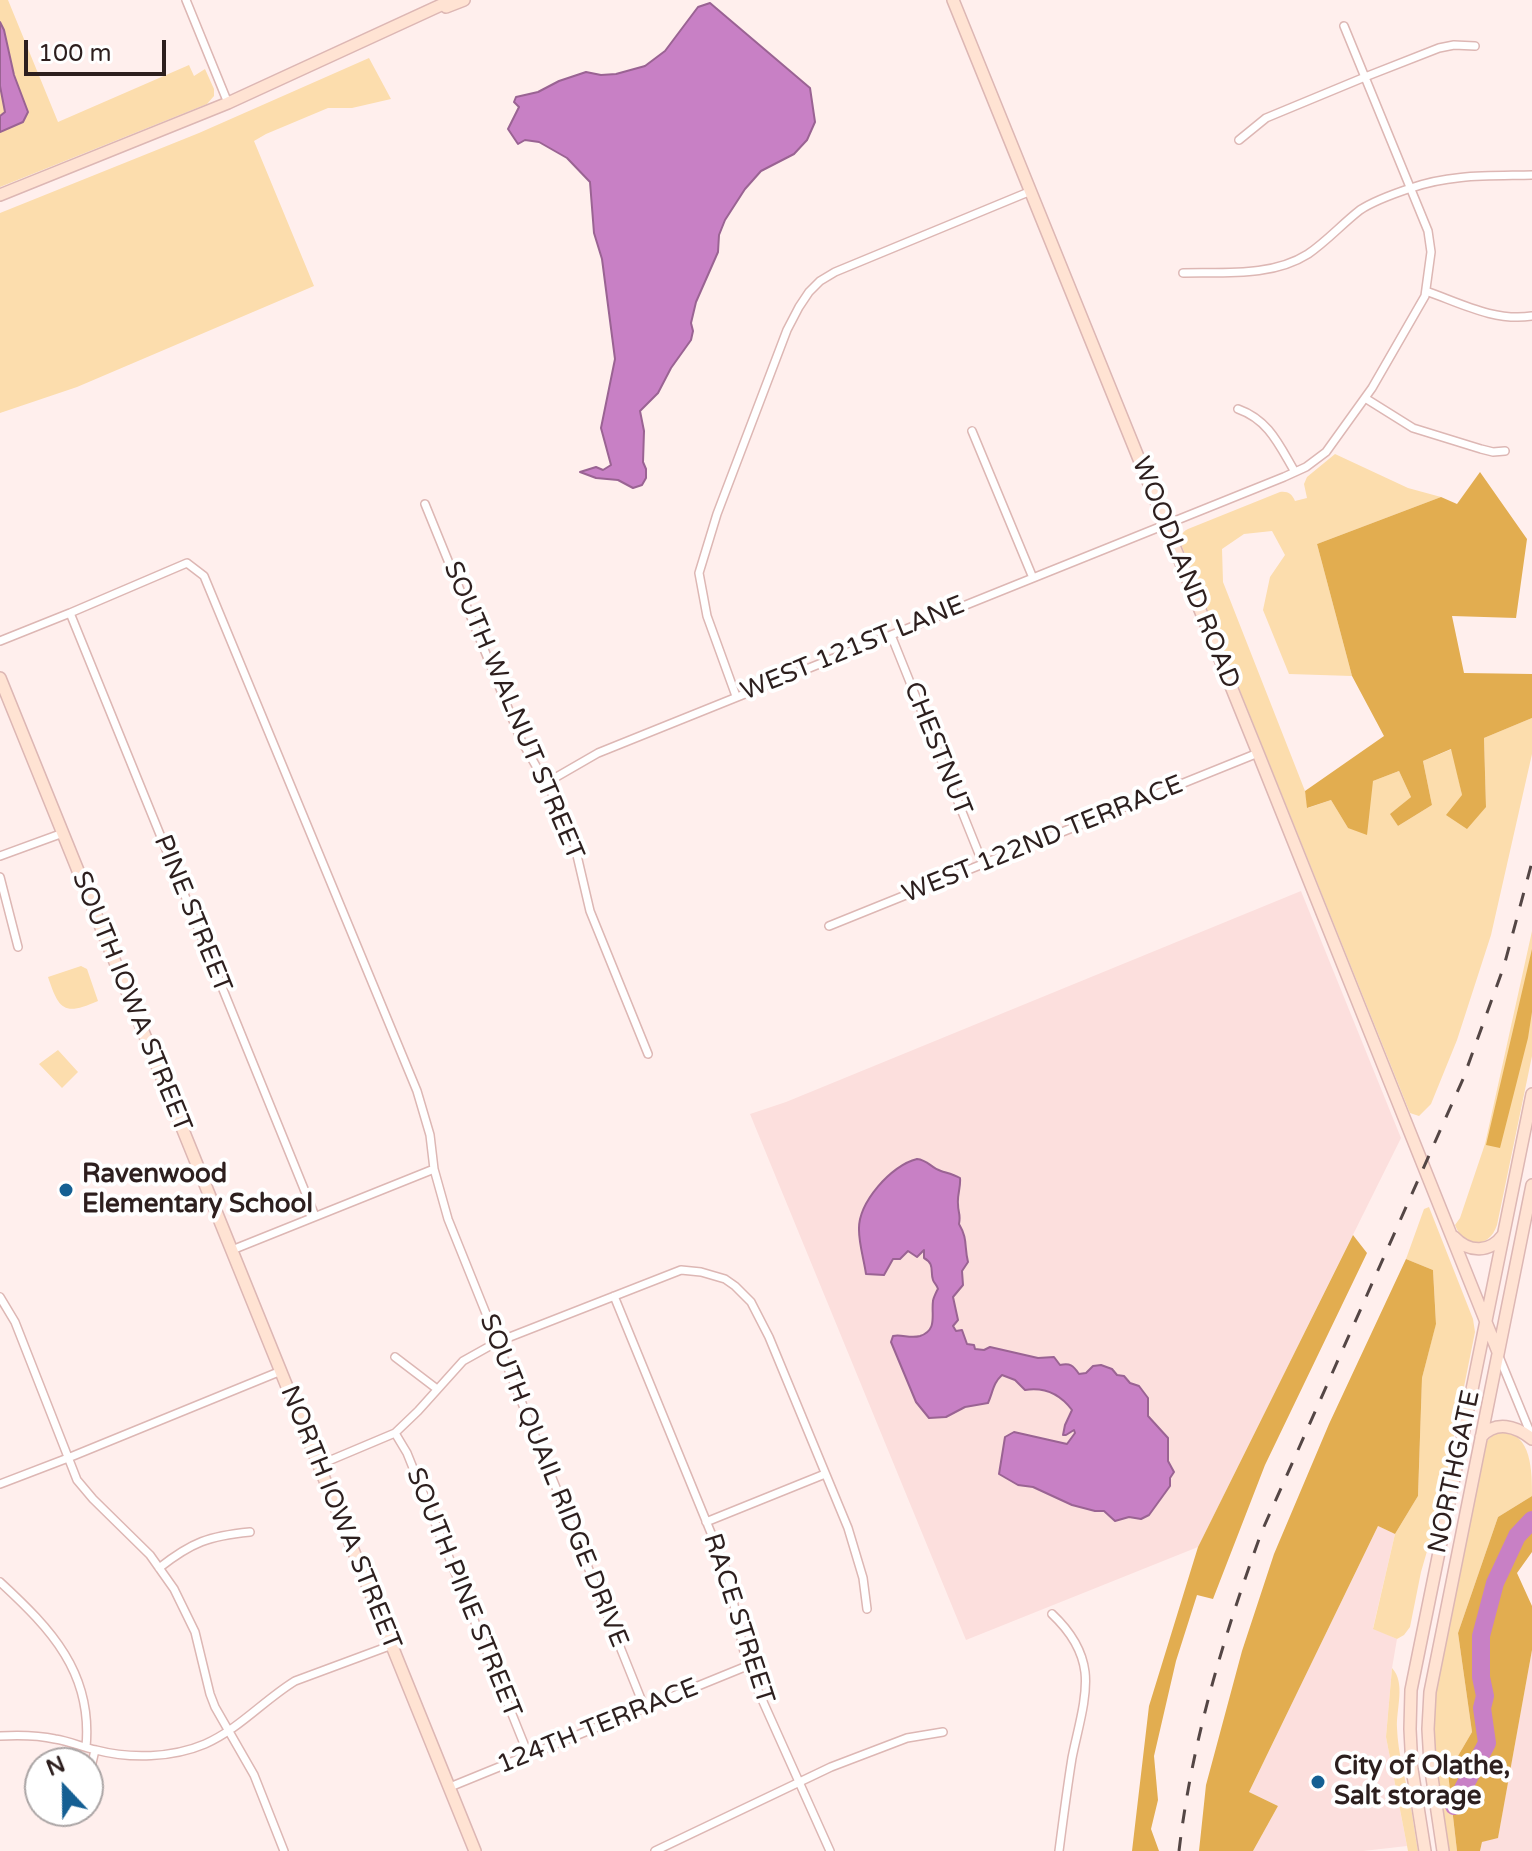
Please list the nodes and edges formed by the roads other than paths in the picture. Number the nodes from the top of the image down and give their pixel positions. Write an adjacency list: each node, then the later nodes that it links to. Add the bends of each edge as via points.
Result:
1 (186, 0): 9 (street)
2 (452, 0): 6 (main road)
3 (464, 0): 6 (main road)
4 (953, 0): 13 (main road, WOODLAND ROAD)
5 (1344, 26): 8 (street)
6 (371, 37): 9 (main road)
7 (1475, 46): 8 (street, via 1439,48)
8 (1365, 77): 10 (street, via 1266,118); 12 (street)
9 (228, 103): 14 (main road)
10 (1239, 140)
11 (1532, 175): 12 (street, via 1448,177)
12 (1411, 188): 15 (street, via 1362,209 1308,254 1291,261 1256,272); 16 (street, via 1428,231)
13 (1031, 191): 24 (main road, WOODLAND ROAD); 30 (street, via 852,264 828,276 799,307 699,573 707,616)
14 (0, 195)
15 (1183, 273)
16 (1426, 291): 17 (street, via 1496,316); 18 (street, WEST 121ST LANE)
17 (1532, 316)
18 (1365, 398): 21 (street, via 1413,428); 22 (street, WEST 121ST LANE, via 1326,452)
19 (1238, 409): 22 (street, via 1264,424)
20 (972, 431): 25 (street)
21 (1505, 451)
22 (1295, 472): 24 (street, WEST 121ST LANE)
23 (425, 504): 32 (street, SOUTH WALNUT STREET, via 521,740)
24 (1165, 523): 25 (street, WEST 121ST LANE); 31 (main road, WOODLAND ROAD)
25 (1033, 578): 27 (street, WEST 121ST LANE)
26 (70, 613): 28 (street); 41 (street, SOUTH QUAIL RIDGE DRIVE, via 187,563 204,576 417,1091); 43 (street, PINE STREET)
27 (891, 635): 30 (street, WEST 121ST LANE); 35 (street, CHESTNUT)
28 (0, 641)
29 (0, 678): 33 (main road, SOUTH IOWA STREET)
30 (736, 696): 32 (street, WEST 121ST LANE, via 598,753)
31 (1258, 753): 35 (street, WEST 122ND TERRACE); 44 (main road, WOODLAND ROAD)
32 (546, 783): 39 (street, SOUTH WALNUT STREET, via 572,834 590,911)
33 (63, 833): 34 (street); 46 (main road, SOUTH IOWA STREET)
34 (0, 856)
35 (983, 864): 37 (street, WEST 122ND TERRACE)
36 (0, 877): 38 (street)
37 (829, 926)
38 (18, 947)
39 (648, 1054)
40 (1532, 1094): 45 (main road, NORTHGATE)
41 (434, 1169): 43 (street); 50 (street, SOUTH QUAIL RIDGE DRIVE)
42 (1532, 1185): 51 (main road, NORTHGATE)
43 (315, 1216): 46 (street)
44 (1450, 1232): 45 (main road, via 1462,1246 1476,1249 1491,1246); 49 (main road, WOODLAND ROAD)
45 (1503, 1234): 49 (main road, NORTHGATE)
46 (232, 1250): 53 (main road, SOUTH IOWA STREET)
47 (614, 1296): 50 (street); 60 (street, via 681,1270 735,1286 751,1302 769,1337); 62 (street, RACE STREET)
48 (0, 1297): 58 (street, via 15,1322)
49 (1486, 1322): 51 (main road, WOODLAND ROAD); 85 (main road, NORTHGATE, via 1411,1690 1412,1769)
50 (497, 1342): 54 (street, via 463,1361); 70 (street, SOUTH QUAIL RIDGE DRIVE)
51 (1498, 1352): 56 (main road, NORTHGATE); 57 (street)
52 (395, 1357): 54 (street)
53 (281, 1371): 58 (street, NORTH IOWA STREET); 59 (main road, NORTH IOWA STREET)
54 (437, 1389): 55 (street)
55 (395, 1433): 59 (street); 77 (street, SOUTH PINE STREET)
56 (1480, 1438): 57 (main road, via 1491,1428 1507,1426); 86 (main road, NORTHGATE, via 1430,1692 1430,1764)
57 (1532, 1438)
58 (68, 1458): 61 (street, NORTH IOWA STREET); 64 (street, via 85,1491)
59 (319, 1465): 68 (main road, NORTH IOWA STREET)
60 (825, 1474): 62 (street); 66 (street, via 848,1528)
61 (2, 1483)
62 (706, 1522): 69 (street, RACE STREET, via 727,1572)
63 (250, 1532): 64 (street, via 201,1541)
64 (159, 1568): 71 (street, via 195,1632 210,1694)
65 (0, 1582): 75 (street, via 48,1630 72,1667 88,1715)
66 (867, 1609)
67 (1052, 1614): 84 (street, via 1079,1650 1086,1686)
68 (392, 1645): 71 (street, via 295,1681); 79 (main road, NORTH IOWA STREET)
69 (747, 1666): 70 (street, 124TH TERRACE); 78 (street, RACE STREET)
70 (645, 1709): 77 (street, 124TH TERRACE)
71 (228, 1731): 76 (street, via 190,1750 138,1756); 80 (street, via 254,1775)
72 (943, 1732): 78 (street, via 882,1746)
73 (0, 1736): 74 (street, via 39,1736)
74 (84, 1747)
75 (90, 1747)
76 (104, 1751)
77 (528, 1754): 79 (street, 124TH TERRACE)
78 (799, 1782): 82 (street); 83 (street, RACE STREET)
79 (450, 1787): 81 (main road, NORTH IOWA STREET)
80 (284, 1851)
81 (475, 1851)
82 (655, 1851)
83 (830, 1851)
84 (1059, 1851)
85 (1425, 1851)
86 (1443, 1851)

